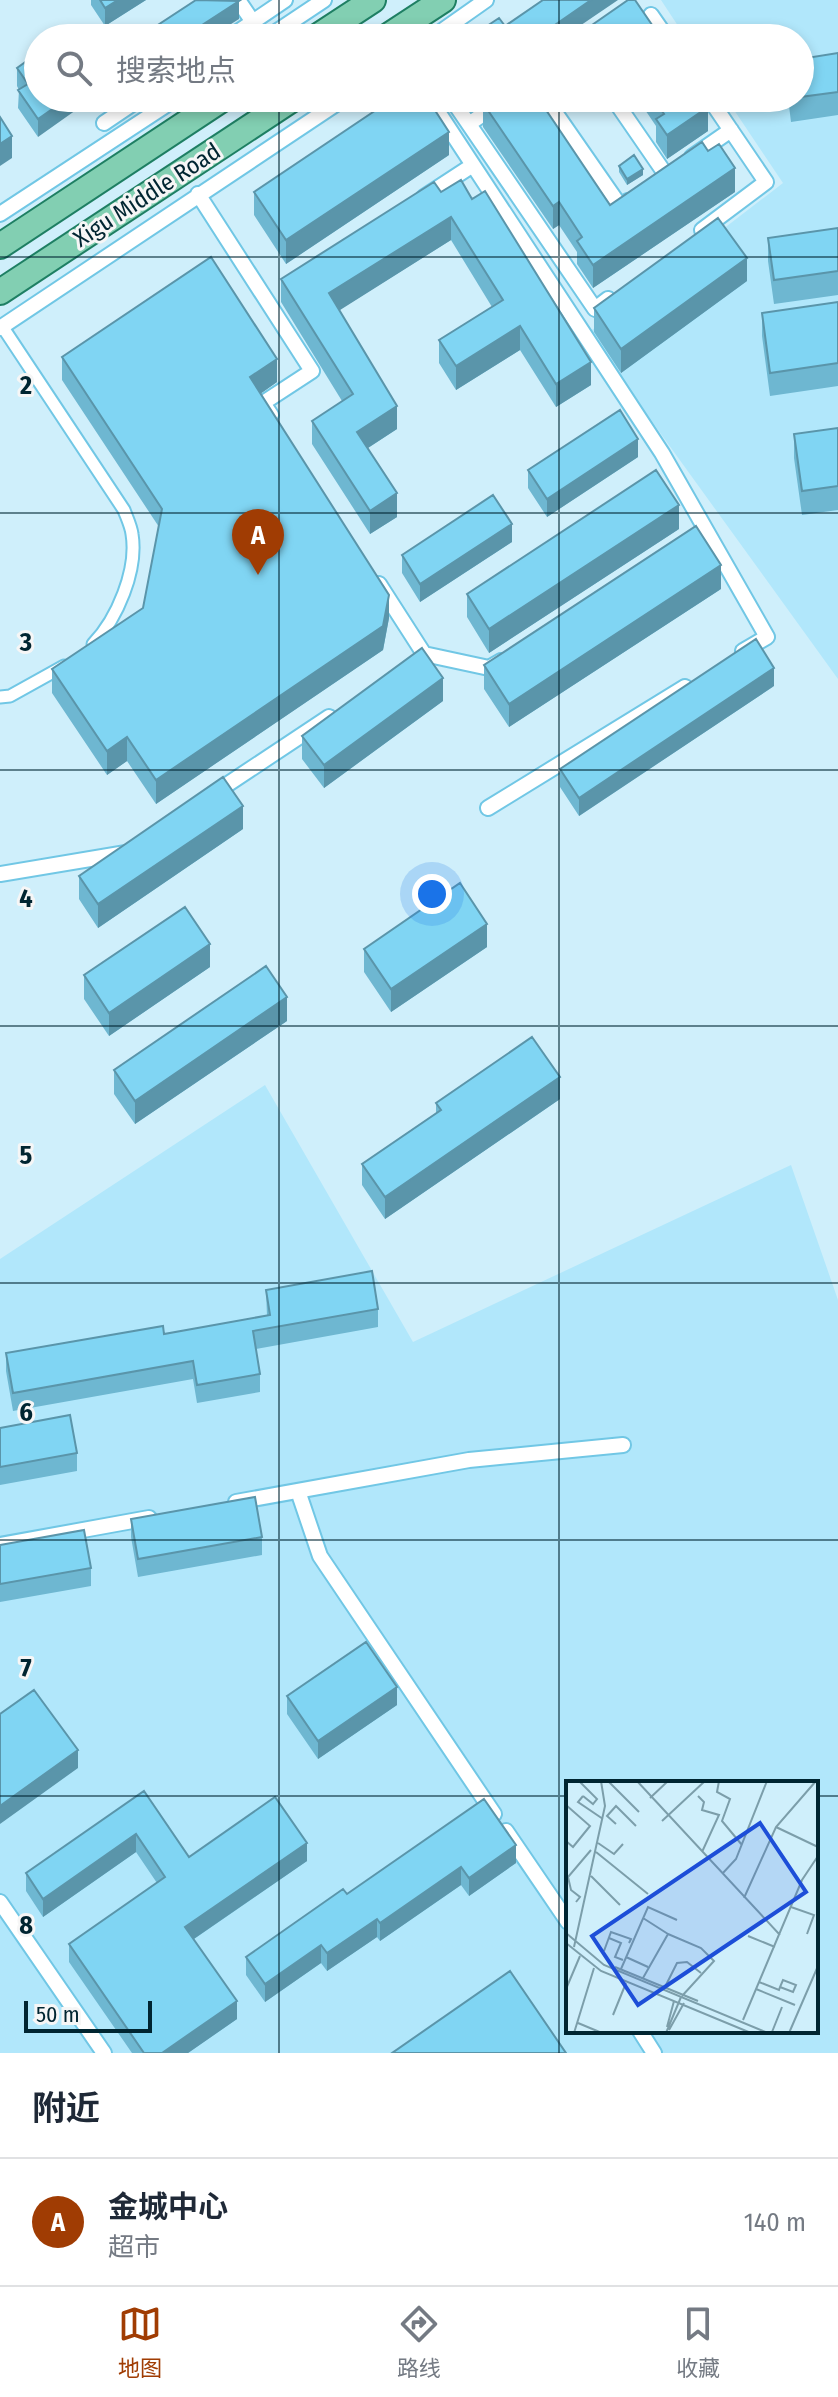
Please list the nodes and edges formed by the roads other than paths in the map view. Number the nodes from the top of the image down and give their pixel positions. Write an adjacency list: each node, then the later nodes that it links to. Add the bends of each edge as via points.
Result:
1 (238, 0): 9 (street)
2 (285, 0): 9 (street)
3 (324, 0): 11 (street)
4 (373, 0): 12 (main road)
5 (382, 0): 13 (main road)
6 (443, 0): 14 (main road)
7 (486, 0): 15 (street)
8 (651, 15): 16 (street)
9 (253, 22): 10 (street)
10 (250, 24)
11 (288, 24)
12 (336, 24)
13 (391, 24)
14 (406, 24)
15 (452, 24)
16 (657, 24)
17 (120, 112): 28 (street)
18 (156, 112): 35 (street)
19 (203, 112): 37 (main road, Xigu Middle Road)
20 (273, 112): 39 (main road, Xigu Middle Road)
21 (324, 112): 33 (street)
22 (438, 112): 31 (street)
23 (461, 112): 29 (street)
24 (486, 112): 29 (street)
25 (555, 112): 32 (street, via 620,206)
26 (620, 112): 32 (street)
27 (719, 112): 30 (street)
28 (104, 123)
29 (469, 124): 38 (street, via 595,309)
30 (731, 130): 32 (street); 36 (street, via 766,182)
31 (473, 165): 34 (street); 46 (street, via 662,453 698,532 767,637)
32 (655, 183)
33 (198, 194): 40 (street); 41 (street, via 273,296 312,371 263,403)
34 (409, 207)
35 (0, 214)
36 (693, 237)
37 (0, 246)
38 (619, 291)
39 (0, 292)
40 (1, 327): 45 (street, via 124,510 132,534 131,566 122,594 104,632)
41 (280, 430)
42 (373, 575): 44 (street)
43 (515, 652): 44 (street, via 489,668)
44 (424, 654): 48 (street)
45 (83, 655)
46 (727, 661)
47 (71, 662): 50 (street)
48 (411, 663)
49 (700, 677): 53 (street)
50 (0, 697)
51 (346, 706): 52 (street)
52 (203, 801)
53 (488, 808)
54 (137, 845): 55 (street, via 124,853)
55 (0, 874)
56 (623, 1445): 57 (street, via 469,1460)
57 (298, 1491): 58 (street); 62 (street, via 320,1556)
58 (219, 1505)
59 (157, 1517): 60 (street)
60 (0, 1545)
61 (0, 1902): 64 (street)
62 (566, 1919)
63 (641, 2033): 65 (street)
64 (104, 2053)
65 (654, 2053)

